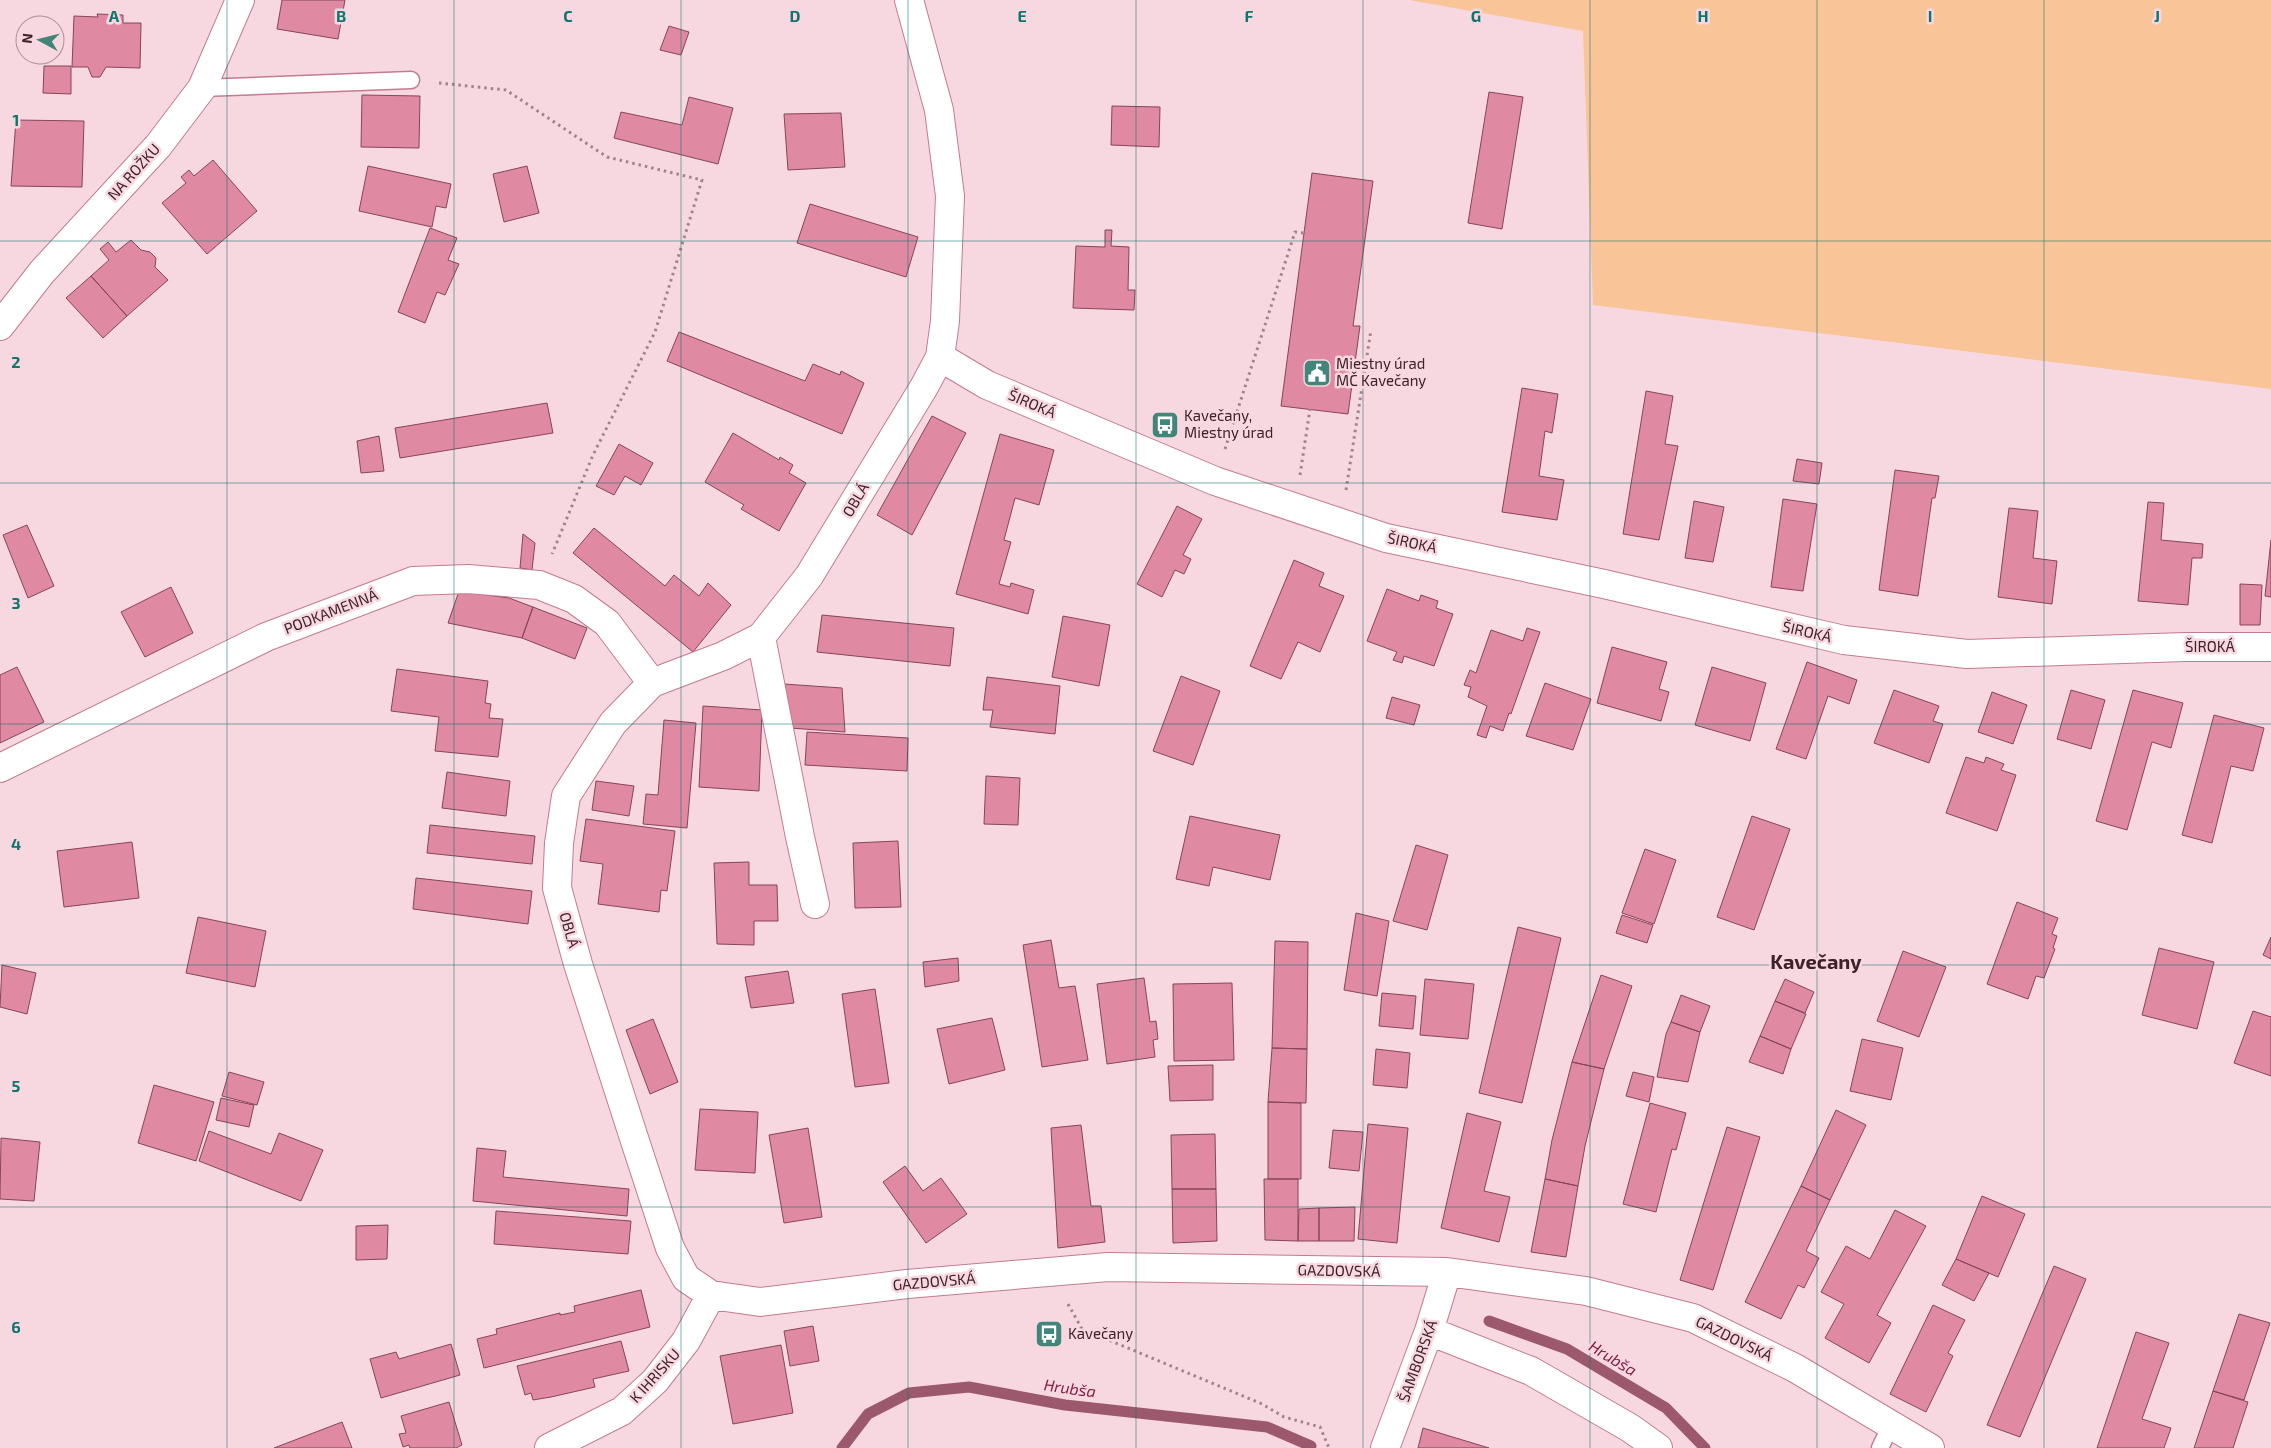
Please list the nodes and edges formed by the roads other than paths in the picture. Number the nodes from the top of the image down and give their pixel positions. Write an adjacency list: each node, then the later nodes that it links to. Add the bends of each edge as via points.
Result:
1 (240, 0): 4 (street, NA ROŽKU)
2 (909, 0): 6 (street, via 939,110 950,196 946,321)
3 (411, 80): 4 (lane)
4 (202, 88): 5 (street, NA ROŽKU, via 158,146 42,272)
5 (0, 326)
6 (940, 357): 7 (street, OBLÁ, via 810,576); 8 (street, ŠIROKÁ, via 987,385 1215,481 1386,538 1844,640 1968,654)
7 (761, 637): 9 (street, OBLÁ, via 723,656); 11 (street)
8 (2271, 647)
9 (652, 683): 10 (street, PODKAMENNÁ, via 606,624 574,599 539,585 468,579 413,581 266,637); 13 (street, OBLÁ, via 613,723 566,796 557,888 578,964 670,1248 686,1278)
10 (0, 768)
11 (815, 904)
12 (1447, 1272): 13 (street, GAZDOVSKÁ, via 1108,1267 907,1284 760,1302); 14 (street, ŠAMBORSKÁ); 15 (street, GAZDOVSKÁ, via 1586,1291 1693,1318 1795,1368)
13 (711, 1294): 16 (street, K IHRISKU, via 686,1341 655,1381 622,1411)
14 (1429, 1331): 17 (street, ŠAMBORSKÁ); 18 (street, via 1531,1371 1630,1428)
15 (1886, 1437): 19 (street, GAZDOVSKÁ)
16 (549, 1448)
17 (1385, 1448)
18 (1658, 1448)
19 (1930, 1448)

